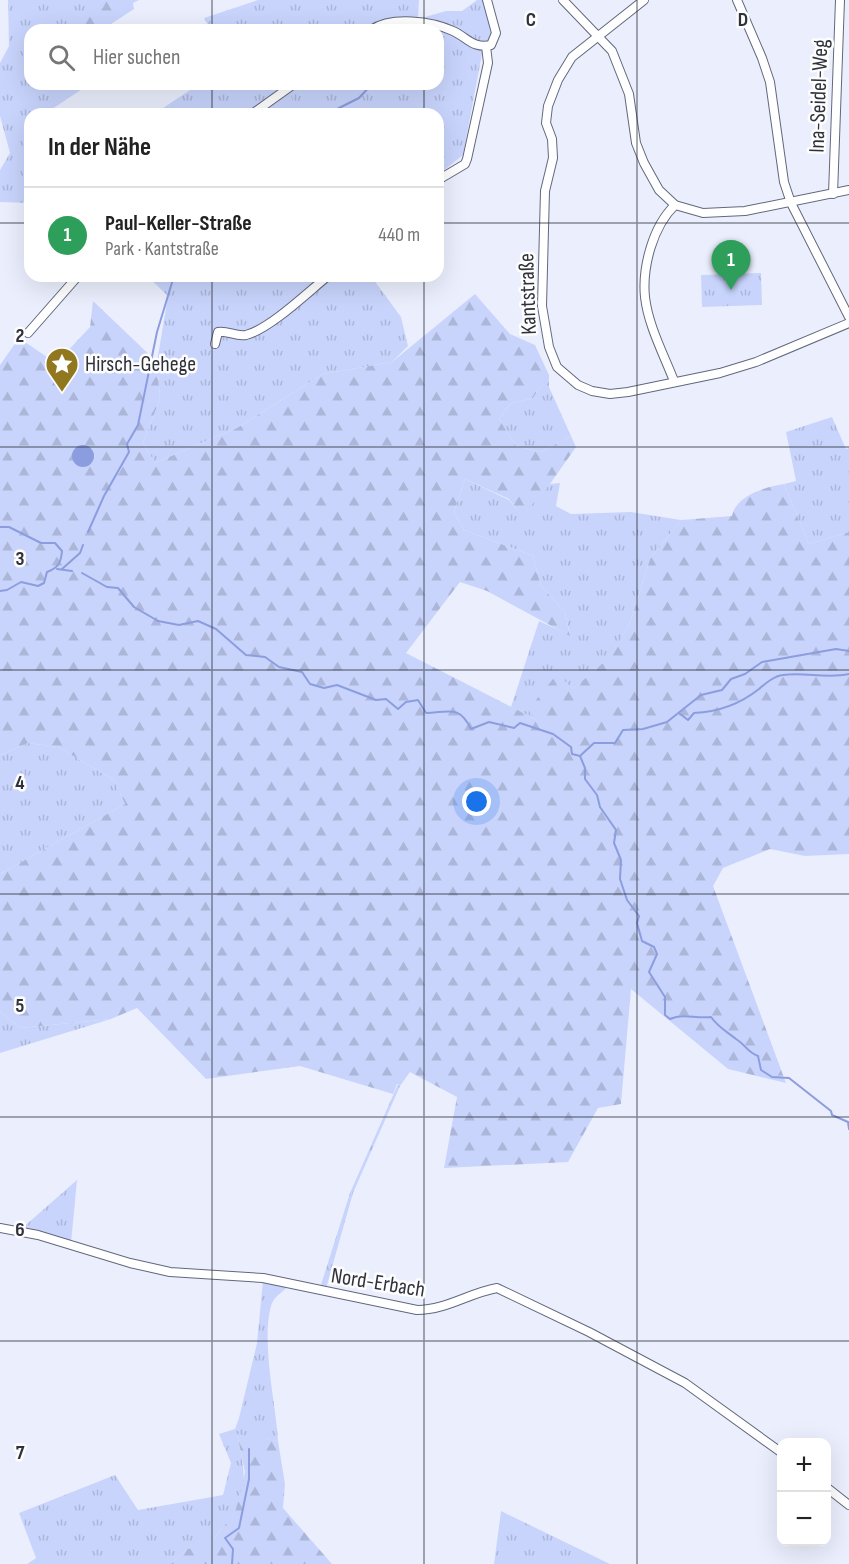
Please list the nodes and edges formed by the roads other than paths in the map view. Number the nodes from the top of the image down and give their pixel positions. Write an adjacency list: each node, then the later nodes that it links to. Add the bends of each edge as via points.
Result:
1 (487, 0): 10 (street, via 496,33 494,42)
2 (563, 0): 9 (street)
3 (644, 0): 9 (street, Kantstraße)
4 (737, 0): 16 (street, via 770,82 780,162)
5 (840, 0): 15 (street, Ina-Seidel-Weg)
6 (383, 24): 7 (street)
7 (412, 24)
8 (444, 28): 10 (street, via 469,43)
9 (598, 35): 17 (street, via 612,51 622,72 632,106 636,143 644,163 659,190); 24 (street, Kantstraße, via 564,68 548,106 546,123 553,158 545,191 542,306 549,347 561,372 592,391 628,392)
10 (486, 46): 13 (street, via 488,63 467,159)
11 (286, 90): 12 (street)
12 (260, 108)
13 (444, 176)
14 (849, 190): 15 (street)
15 (833, 194): 16 (street)
16 (791, 203): 17 (street, via 726,213 692,211); 20 (street)
17 (675, 205): 24 (street, via 657,230 650,250 645,295)
18 (73, 282): 22 (street)
19 (321, 282): 23 (street, via 285,312 250,333 243,336 218,332)
20 (849, 316)
21 (849, 323): 24 (street, Kantstraße, via 756,363)
22 (28, 333)
23 (215, 344)
24 (674, 381)
25 (0, 1227): 26 (street, Nord-Erbach, via 170,1272 263,1278 417,1310 433,1310 496,1288 685,1383)
26 (777, 1449)
27 (831, 1491): 28 (street)
28 (849, 1504)

